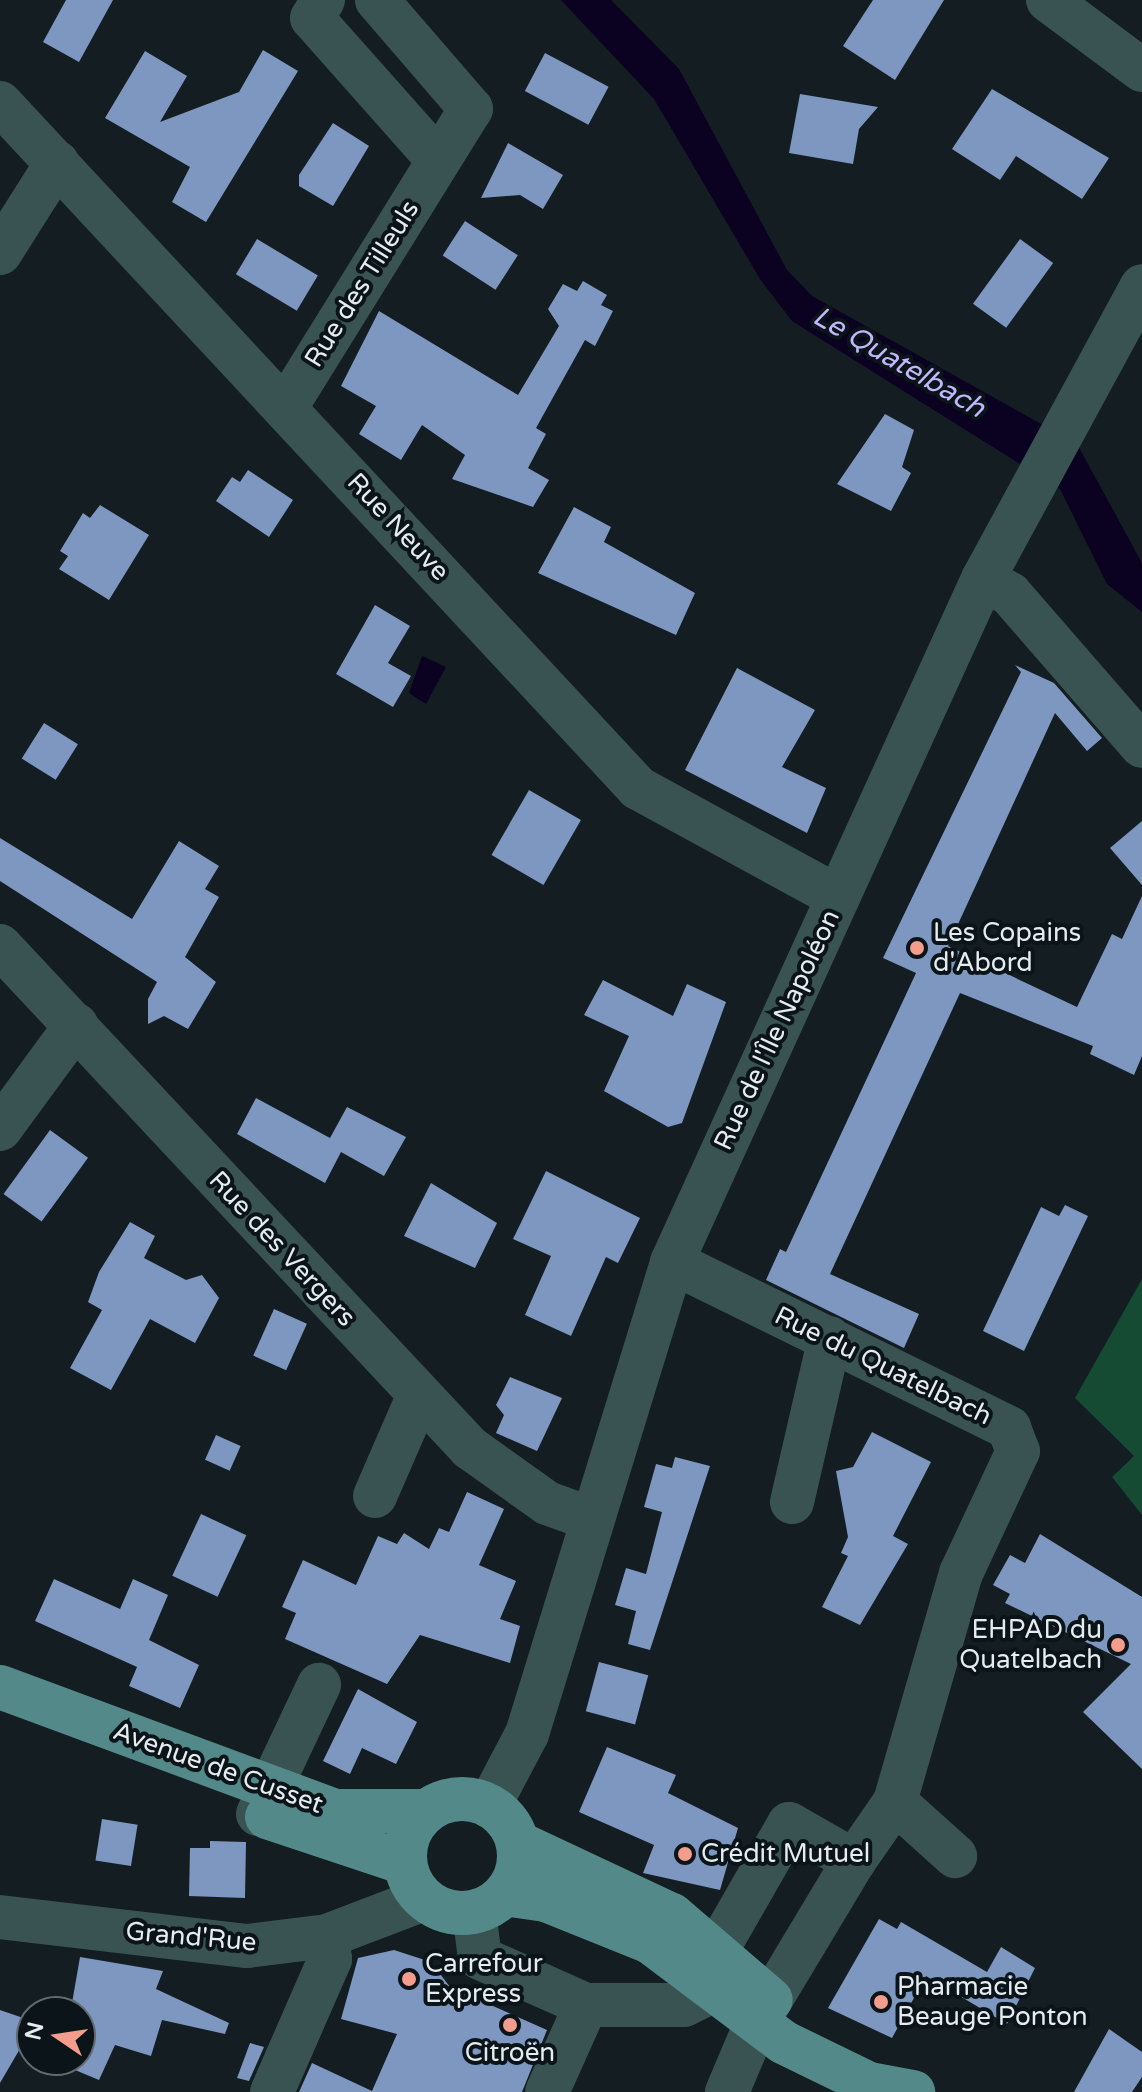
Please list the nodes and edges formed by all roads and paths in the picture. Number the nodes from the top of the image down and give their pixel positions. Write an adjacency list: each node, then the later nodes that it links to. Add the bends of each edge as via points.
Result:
1 (323, 0): 6 (street, via 312,18)
2 (377, 0): 6 (street, Rue des Tilleuls, via 471,109)
3 (1048, 0): 4 (street)
4 (1142, 70)
5 (0, 103): 7 (street, Rue Neuve)
6 (438, 160): 10 (street, Rue des Tilleuls)
7 (57, 163): 8 (street); 10 (street, Rue Neuve)
8 (0, 253)
9 (1142, 286): 11 (street, Rue de l'Île Napoléon)
10 (286, 407): 13 (street, Rue Neuve, via 638,788)
11 (983, 579): 12 (street, via 1010,594); 13 (street, Rue de l'Île Napoléon)
12 (1142, 746)
13 (838, 897): 17 (street, Rue de l'Île Napoléon)
14 (0, 946): 15 (street, Rue des Vergers)
15 (76, 1025): 16 (street); 19 (street, Rue des Vergers)
16 (0, 1129)
17 (672, 1262): 18 (street, Rue du Quatelbach); 22 (street, Rue de l'Île Napoléon)
18 (830, 1338): 21 (street); 26 (street, Rue du Quatelbach, via 1009,1428 1018,1451 961,1573)
19 (419, 1395): 20 (street); 22 (street, Rue des Vergers, via 483,1457 547,1503)
20 (375, 1496)
21 (792, 1502)
22 (589, 1518): 27 (street, Rue de l'Île Napoléon, via 527,1734)
23 (319, 1685): 25 (street)
24 (0, 1687): 25 (main road, Avenue de Cusset, via 59,1712 152,1740)
25 (263, 1801): 28 (main road, Avenue de Cusset, via 335,1811); 32 (main road, Avenue de Cusset)
26 (895, 1802): 30 (street); 31 (street, Rue du Quatelbach)
27 (489, 1806): 28 (main road, via 457,1799); 29 (main road)
28 (427, 1811): 32 (main road, via 409,1834)
29 (518, 1843): 33 (main road); 36 (main road, via 672,1915)
30 (955, 1856)
31 (854, 1861): 36 (street, via 789,1824); 38 (street, Rue du Quatelbach)
32 (414, 1881): 33 (main road, via 438,1909); 35 (street, Grand'Rue)
33 (489, 1903): 36 (main road, via 546,1900); 37 (street, via 480,1958)
34 (0, 1917): 35 (street, Grand'Rue, via 247,1946)
35 (308, 1939): 40 (street, via 330,1959)
36 (717, 1968): 37 (street, via 684,2005); 38 (main road)
37 (586, 2005): 41 (street)
38 (764, 2014): 39 (main road, via 869,2084); 42 (street, Rue du Quatelbach)
39 (905, 2088)
40 (272, 2092)
41 (547, 2092)
42 (727, 2092)

